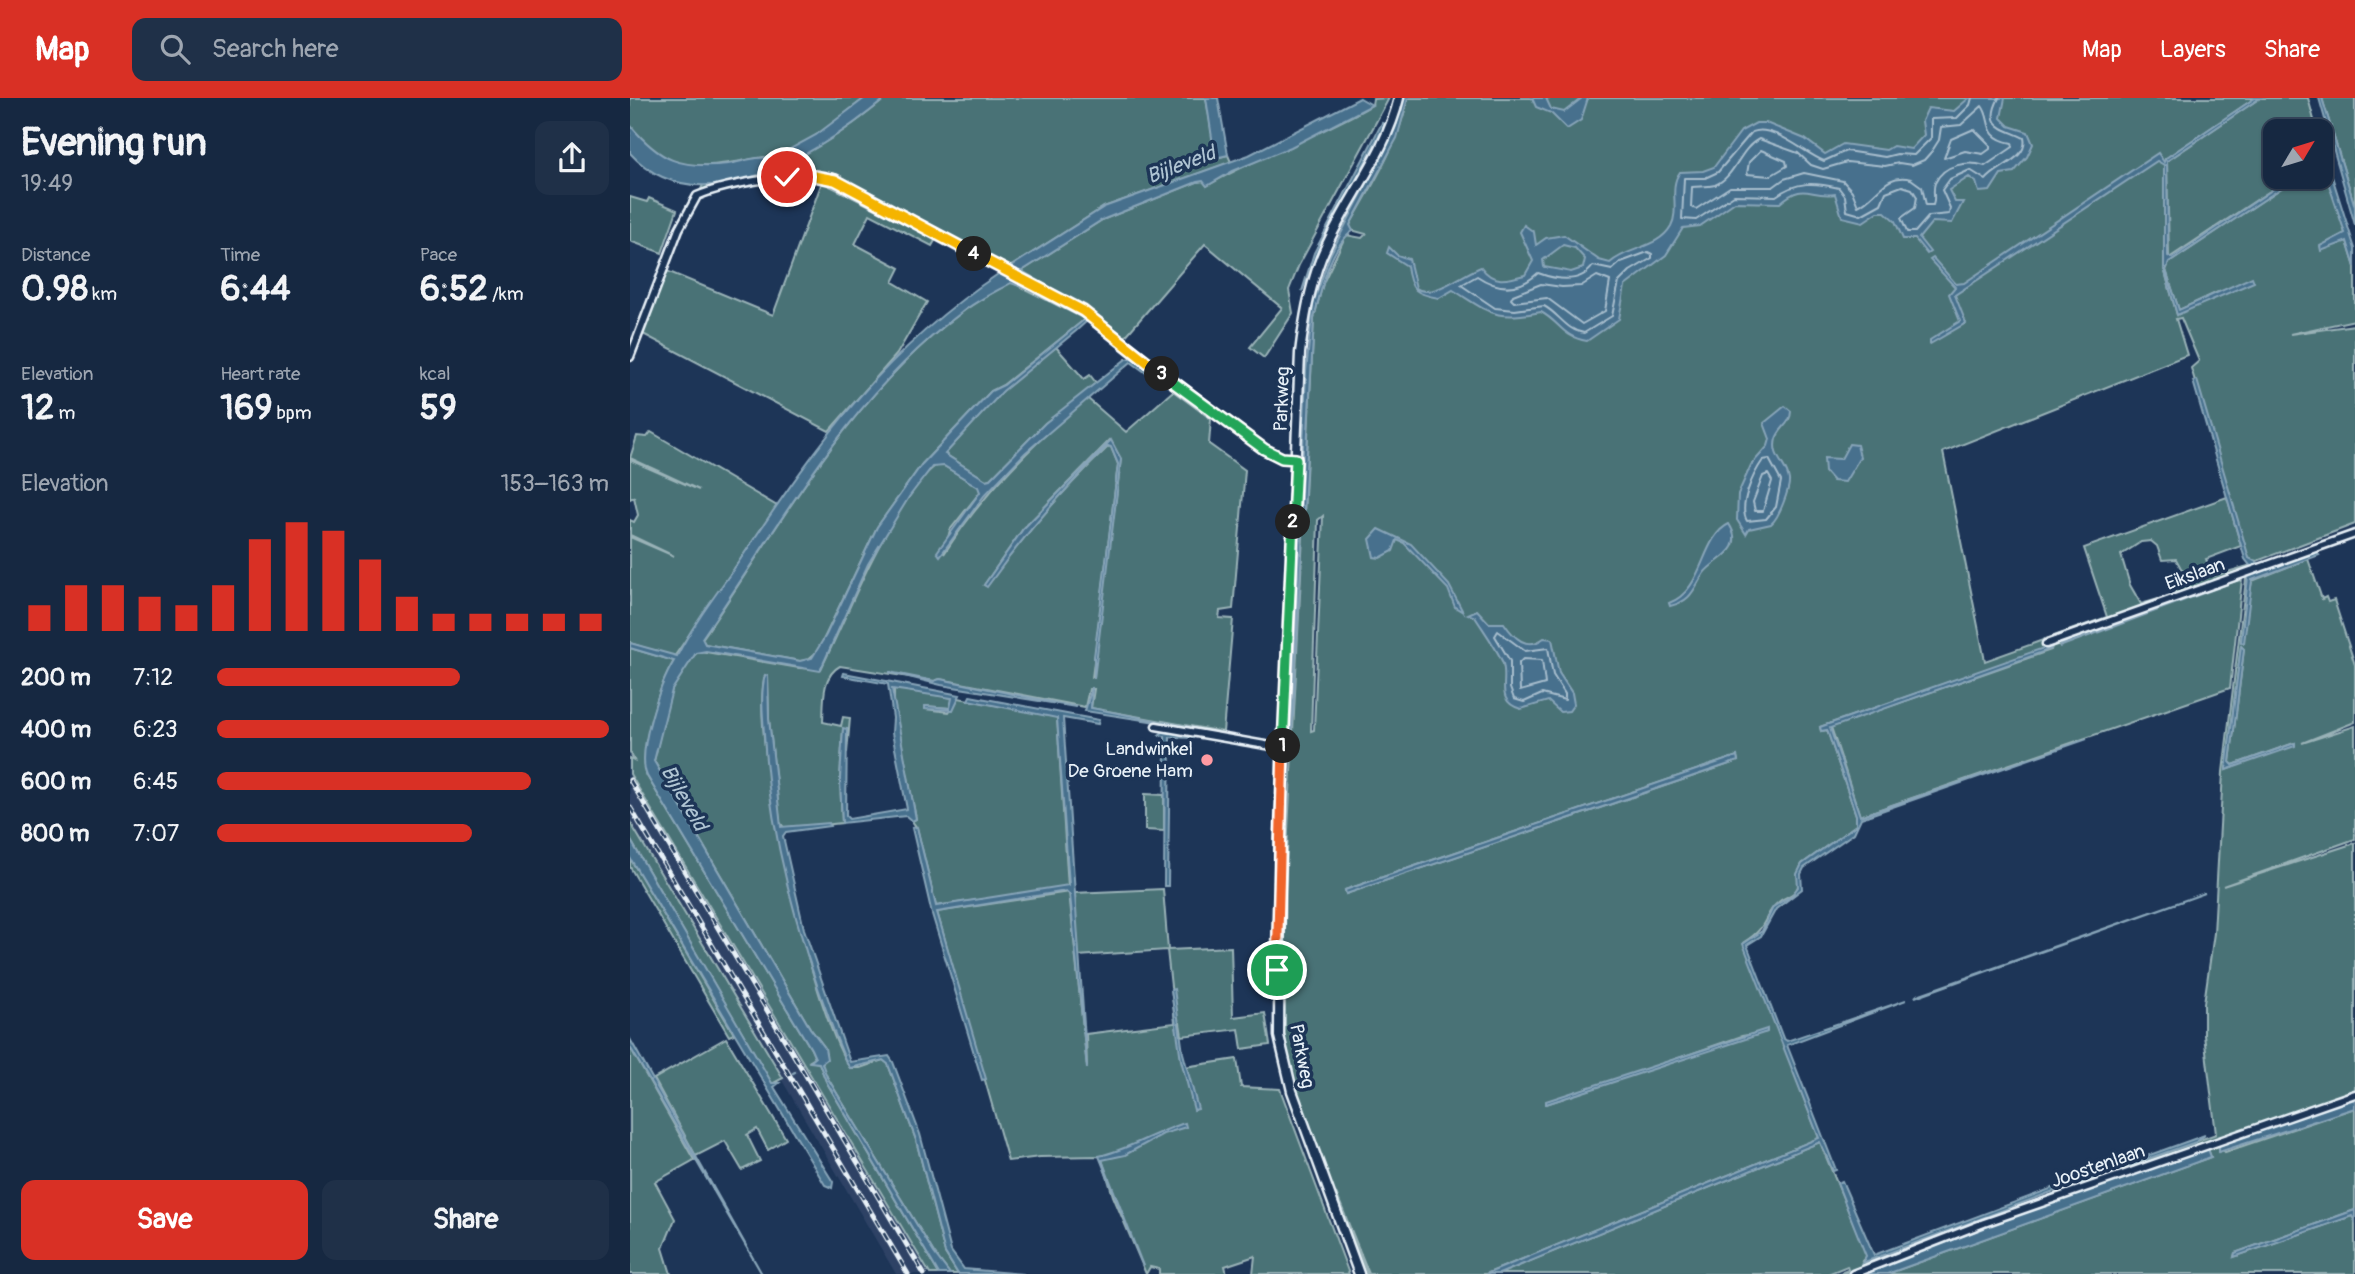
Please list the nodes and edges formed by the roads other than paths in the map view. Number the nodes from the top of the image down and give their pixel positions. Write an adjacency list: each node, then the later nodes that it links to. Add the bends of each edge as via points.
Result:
1 (1399, 98): 3 (street, Parkweg)
2 (1385, 109): 3 (street)
3 (1395, 113): 5 (street, Parkweg, via 1385,142 1322,256 1311,287 1300,353)
4 (630, 357): 5 (street, via 679,229 697,196 787,177 814,176 835,180 1083,311 1264,449)
5 (1296, 459): 9 (street, Parkweg)
6 (2355, 534): 7 (street, Eikslaan)
7 (2046, 644)
8 (1156, 726): 9 (street)
9 (1283, 748): 11 (street, Parkweg, via 1279,1035 1292,1091)
10 (2355, 1094): 12 (street, Joostenlaan, via 2006,1215)
11 (1359, 1274)
12 (1853, 1274)

